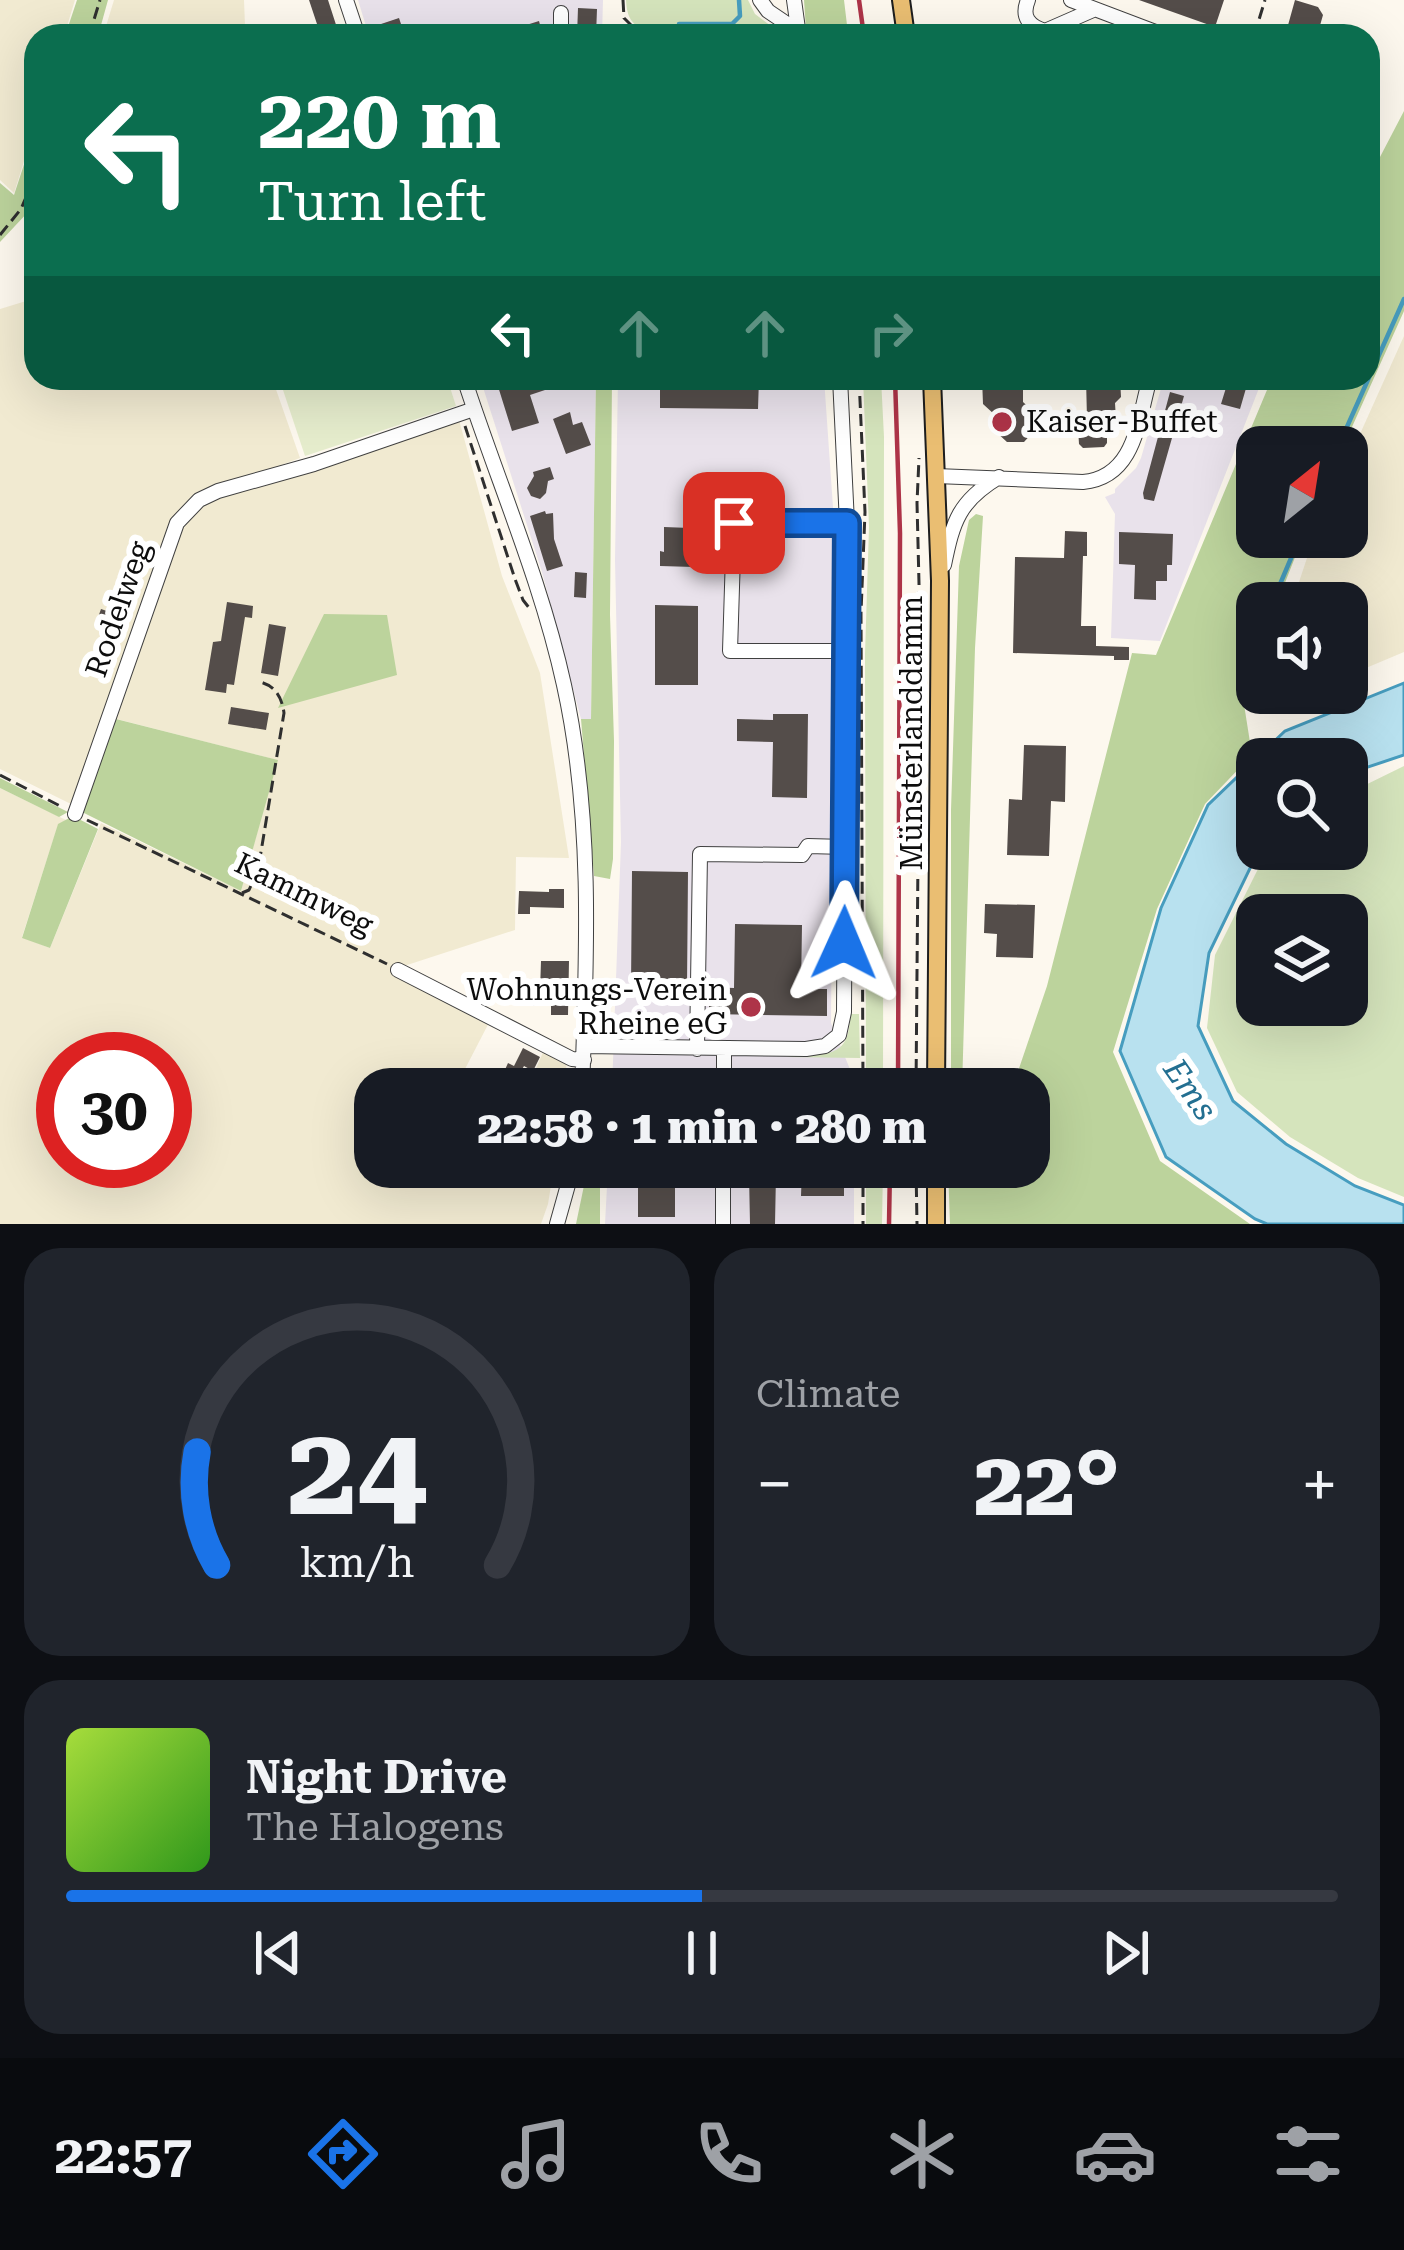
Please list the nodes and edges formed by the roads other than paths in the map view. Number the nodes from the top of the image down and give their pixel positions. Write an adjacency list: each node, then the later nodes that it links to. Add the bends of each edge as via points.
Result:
1 (760, 0): 6 (street)
2 (1071, 0): 3 (street)
3 (1093, 10): 7 (street); 8 (street)
4 (561, 13): 5 (street)
5 (561, 24)
6 (786, 24)
7 (1062, 24)
8 (1132, 24)
9 (465, 390): 13 (street)
10 (841, 390): 16 (street)
11 (932, 390): 14 (main road, Münsterlanddamm)
12 (1147, 390): 15 (street, via 1130,448 1113,473 1083,482)
13 (467, 411): 19 (street, Rodelweg, via 199,500 177,523); 24 (street, via 548,622 576,742 585,854)
14 (936, 476): 15 (street); 17 (main road, Münsterlanddamm)
15 (999, 477): 17 (street, via 962,508)
16 (847, 523): 18 (street); 18 (street, via 734,523 730,651)
17 (940, 581): 27 (main road, Münsterlanddamm)
18 (846, 652): 20 (street)
19 (75, 814)
20 (845, 847): 22 (street, via 700,854); 23 (street, via 836,908 839,1035 816,1048)
21 (398, 970): 24 (street, Kammweg, via 572,1059)
22 (697, 1049): 23 (street); 24 (street)
23 (724, 1049): 26 (street)
24 (584, 1053): 25 (street)
25 (583, 1068)
26 (724, 1068)
27 (937, 1068)
28 (567, 1188): 31 (street)
29 (723, 1188): 32 (street)
30 (936, 1188): 33 (main road)
31 (557, 1224)
32 (723, 1224)
33 (935, 1224)

